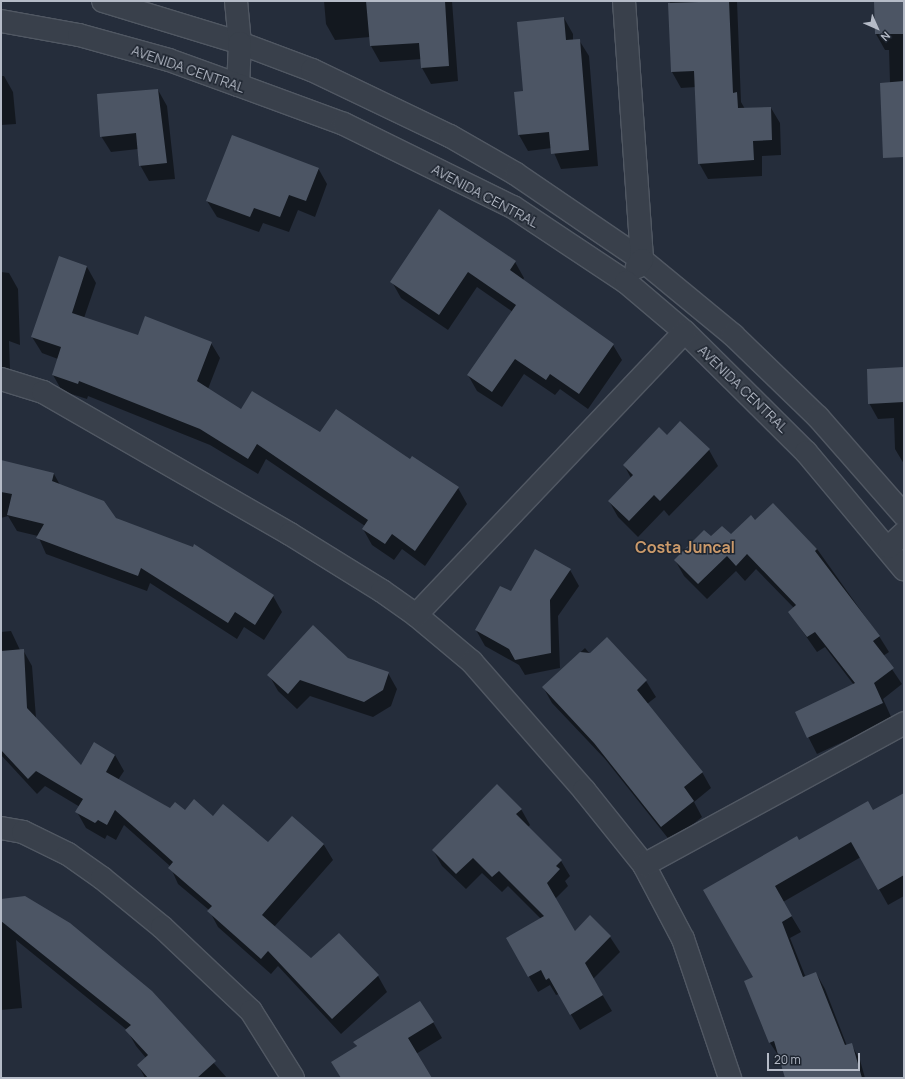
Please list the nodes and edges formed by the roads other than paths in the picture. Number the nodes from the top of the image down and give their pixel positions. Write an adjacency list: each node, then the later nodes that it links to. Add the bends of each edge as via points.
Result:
1 (103, 1): 5 (street)
2 (236, 1): 5 (street)
3 (624, 1): 7 (street)
4 (1, 21): 6 (street, AVENIDA CENTRAL, via 87,37 169,60)
5 (240, 43): 6 (street); 7 (street, via 318,73 450,136 516,174)
6 (238, 85): 8 (street, AVENIDA CENTRAL, via 344,124 513,207)
7 (642, 260): 8 (street); 11 (street, via 733,335 776,375 858,460)
8 (626, 282): 9 (street, AVENIDA CENTRAL)
9 (685, 332): 12 (street, AVENIDA CENTRAL); 14 (street)
10 (1, 378): 14 (street, via 43,392 115,432 290,534)
11 (904, 515)
12 (896, 540): 13 (street, AVENIDA CENTRAL)
13 (904, 569)
14 (416, 615): 17 (street, via 472,662 584,790)
15 (904, 723): 17 (street)
16 (1, 828): 18 (street, via 23,832 68,854 162,927 251,1010)
17 (644, 865): 19 (street, via 682,939)
18 (293, 1078)
19 (730, 1078)

